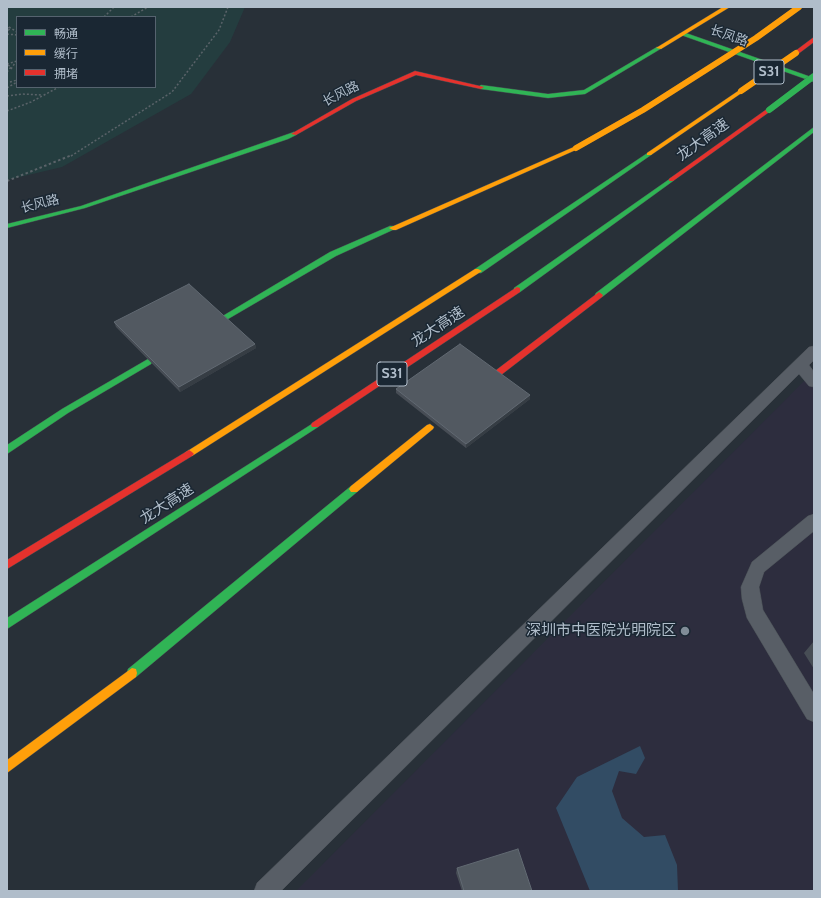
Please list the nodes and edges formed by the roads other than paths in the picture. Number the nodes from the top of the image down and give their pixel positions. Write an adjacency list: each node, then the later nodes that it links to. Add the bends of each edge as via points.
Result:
1 (727, 7): 3 (main road, 长凤路)
2 (799, 7): 9 (main road, bridge, via 756,38 649,106 576,148 333,254)
3 (683, 34): 6 (main road, 长凤路); 8 (main road, 长风路, via 585,92 541,96 490,89 415,73 354,100 286,138 83,207)
4 (814, 39): 18 (main road, 龙大高速 / S31, bridge, via 460,284)
5 (814, 76): 19 (main road, 龙大高速 / S31, bridge, via 495,306)
6 (814, 80)
7 (814, 129): 13 (main road)
8 (7, 226)
9 (225, 317)
10 (814, 351): 12 (lane)
11 (148, 362): 16 (main road, via 65,411)
12 (800, 365): 14 (lane); 22 (lane)
13 (498, 373)
14 (814, 382)
15 (430, 427): 21 (main road, via 129,675)
16 (7, 450)
17 (814, 521): 20 (lane, via 758,567 750,587 754,612)
18 (7, 565)
19 (7, 624)
20 (814, 712)
21 (7, 767)
22 (265, 891)

